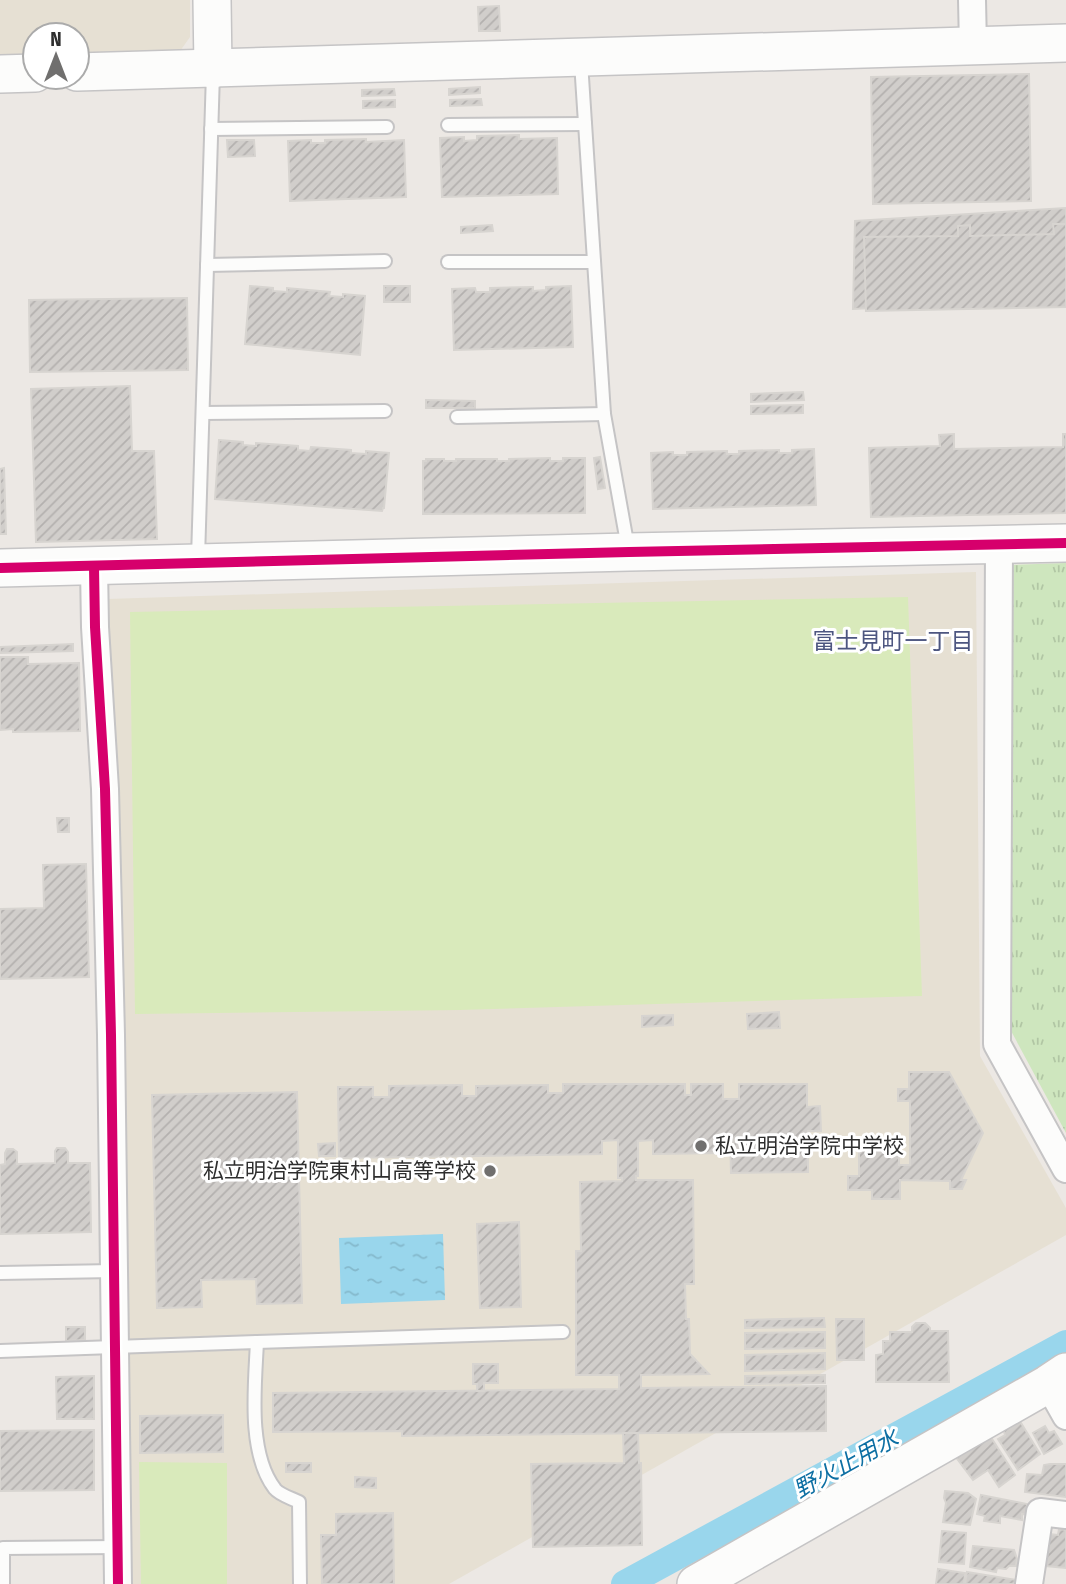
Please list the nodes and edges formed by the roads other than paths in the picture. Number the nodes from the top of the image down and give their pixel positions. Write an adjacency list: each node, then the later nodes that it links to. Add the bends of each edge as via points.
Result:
1 (212, 0): 6 (street)
2 (972, 0): 4 (street)
3 (1066, 43): 4 (street)
4 (973, 46): 5 (street)
5 (581, 58): 6 (street); 10 (lane)
6 (213, 69): 7 (street); 13 (lane)
7 (91, 72)
8 (21, 73): 9 (street)
9 (0, 74)
10 (585, 124): 11 (lane); 16 (lane)
11 (448, 125)
12 (387, 127): 13 (lane)
13 (211, 129): 17 (lane)
14 (385, 261): 17 (lane)
15 (448, 262): 16 (lane)
16 (594, 262): 20 (lane)
17 (208, 265): 19 (lane)
18 (385, 411): 19 (lane)
19 (203, 413): 25 (lane)
20 (604, 414): 21 (lane); 24 (lane)
21 (457, 417)
22 (1066, 543): 23 (street)
23 (999, 544): 24 (street); 28 (street, via 998,1044)
24 (629, 552): 25 (street)
25 (198, 564): 26 (street)
26 (94, 567): 27 (street); 29 (street, via 105,789)
27 (0, 568)
28 (1066, 1169)
29 (114, 1271): 30 (lane); 33 (street)
30 (0, 1273)
31 (563, 1332): 32 (lane)
32 (257, 1342): 33 (lane); 41 (lane, via 254,1407 260,1462 276,1491 299,1502)
33 (116, 1347): 34 (lane); 38 (street)
34 (0, 1351)
35 (1057, 1378): 36 (street); 42 (street)
36 (1066, 1416)
37 (1066, 1515): 43 (street, via 1040,1512)
38 (118, 1547): 39 (lane, via 3,1548); 40 (street)
39 (3, 1584)
40 (118, 1584)
41 (300, 1584)
42 (696, 1584)
43 (1028, 1584)

